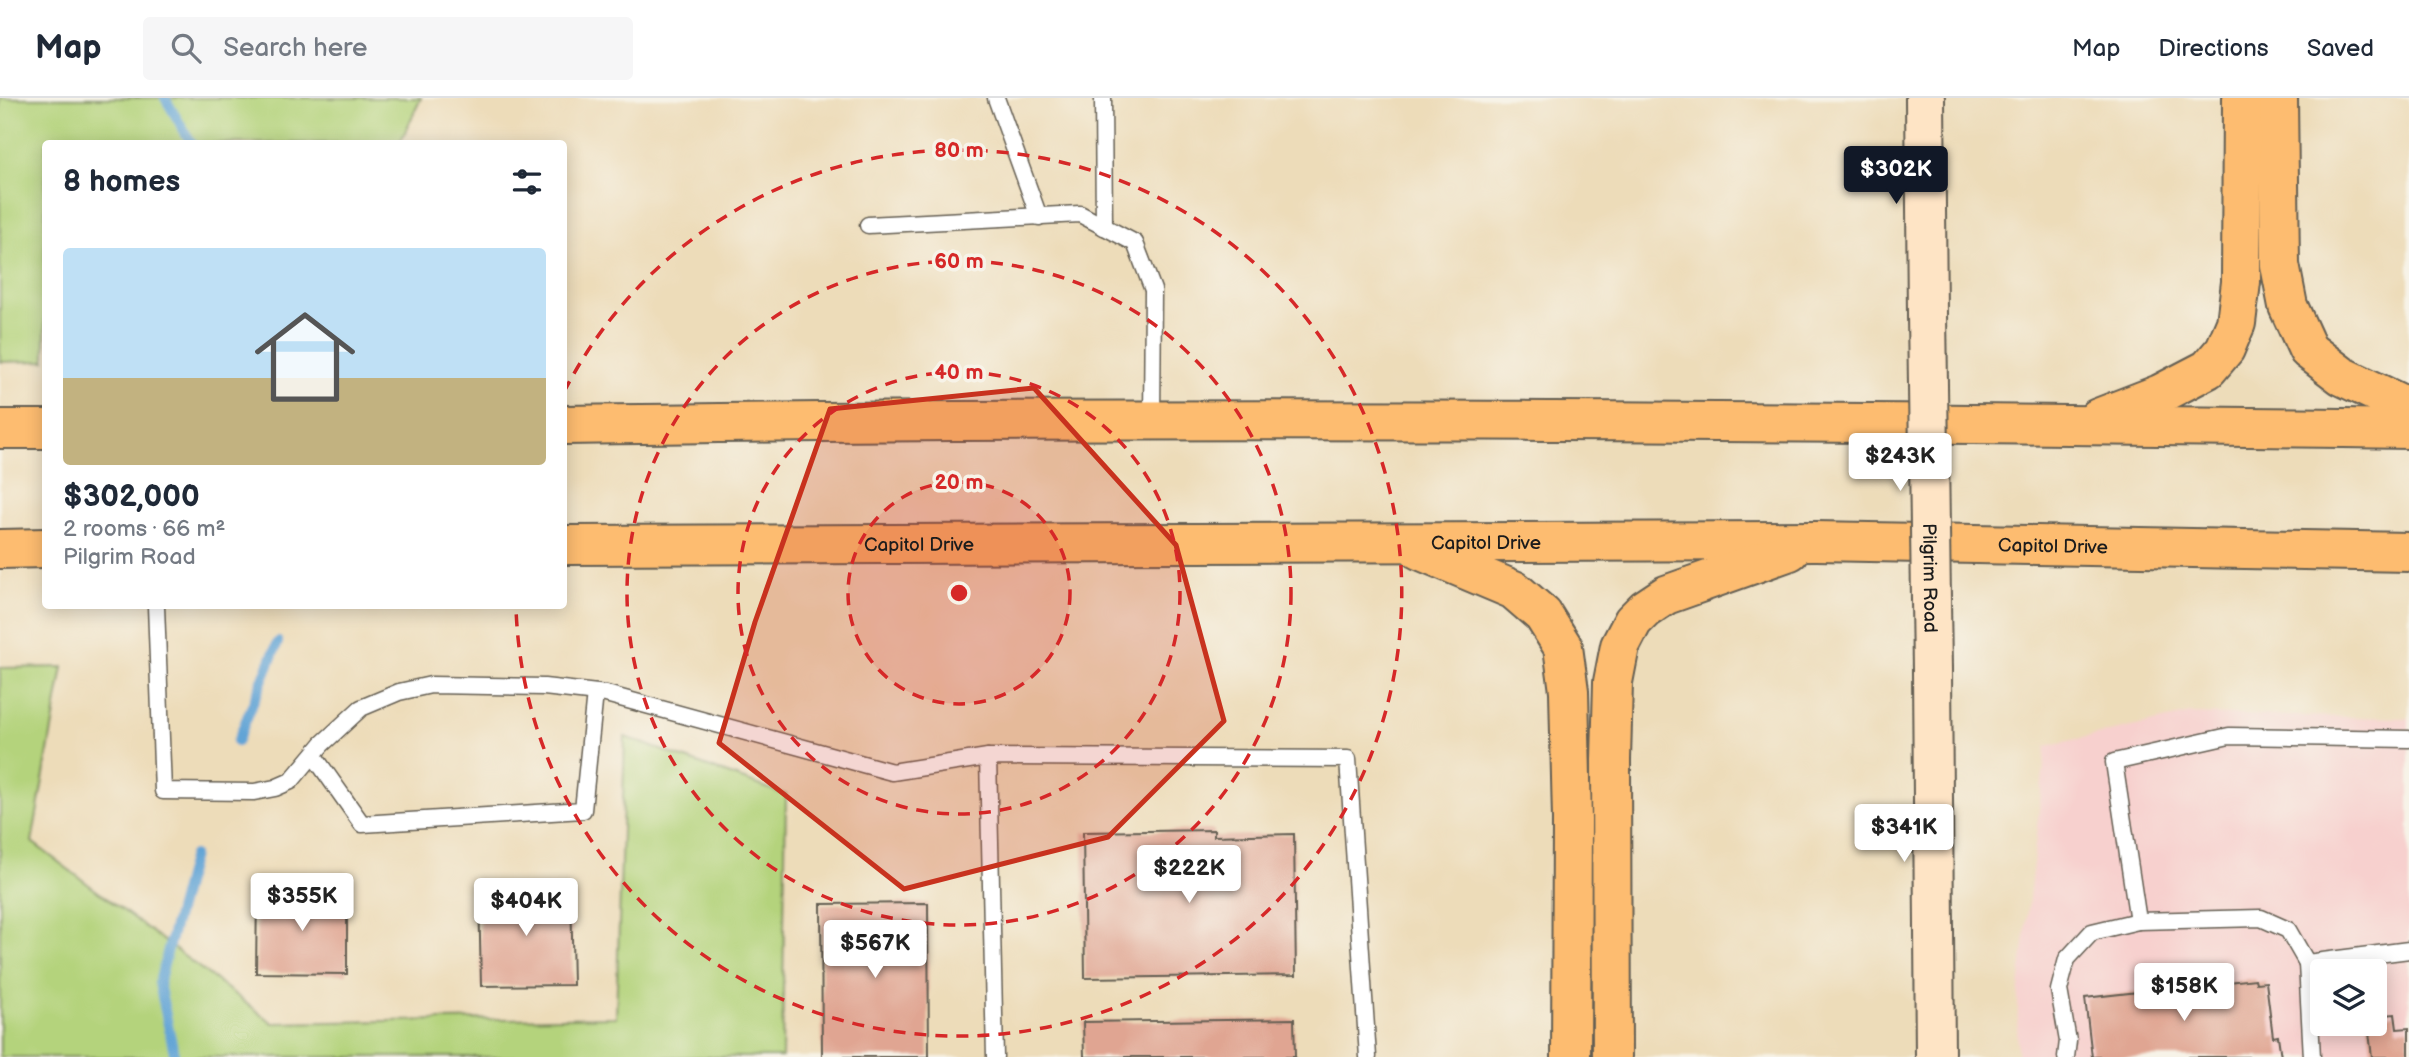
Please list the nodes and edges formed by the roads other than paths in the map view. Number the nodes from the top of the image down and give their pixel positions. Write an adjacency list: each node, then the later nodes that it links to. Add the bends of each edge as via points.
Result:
1 (996, 98): 6 (lane)
2 (1104, 98): 8 (lane)
3 (1925, 98): 35 (main road, Pilgrim Road, bridge)
4 (2242, 98): 12 (main road, via 2241,282 2236,323 2225,349 2208,369 2160,394)
5 (2278, 98): 9 (main road, via 2280,265 2288,306 2308,350 2342,376)
6 (1039, 217): 7 (lane); 8 (lane, via 1080,214)
7 (867, 225)
8 (1104, 227): 10 (lane, via 1135,243 1153,290)
9 (2409, 408)
10 (1152, 421): 11 (main road); 12 (main road)
11 (567, 425)
12 (2081, 425): 15 (main road)
13 (0, 429): 14 (main road)
14 (42, 429)
15 (2409, 429)
16 (1816, 541): 17 (main road, Capitol Drive); 21 (main road, Capitol Drive); 34 (main road, via 1666,595 1633,621 1620,646 1613,682)
17 (1398, 542): 18 (main road, Capitol Drive); 33 (main road, via 1514,590 1543,615 1563,647 1569,691 1572,820)
18 (567, 545)
19 (0, 548): 20 (main road)
20 (42, 548)
21 (2409, 552)
22 (156, 609): 25 (lane, via 163,791 275,788 291,781)
23 (596, 693): 25 (lane, via 431,685 362,708); 25 (lane, via 583,810 362,824); 26 (lane, via 892,772)
24 (2409, 738): 27 (lane, via 2229,736 2113,762)
25 (314, 756)
26 (988, 757): 31 (lane); 32 (lane, via 1348,758)
27 (2138, 920): 29 (lane, via 2261,918 2288,930); 30 (lane, via 2092,932 2067,959 2059,989)
28 (2409, 950): 29 (lane)
29 (2307, 963): 37 (lane)
30 (2067, 1049): 36 (lane)
31 (995, 1057)
32 (1368, 1057)
33 (1571, 1057)
34 (1612, 1057)
35 (1935, 1057)
36 (2076, 1057)
37 (2312, 1057)

